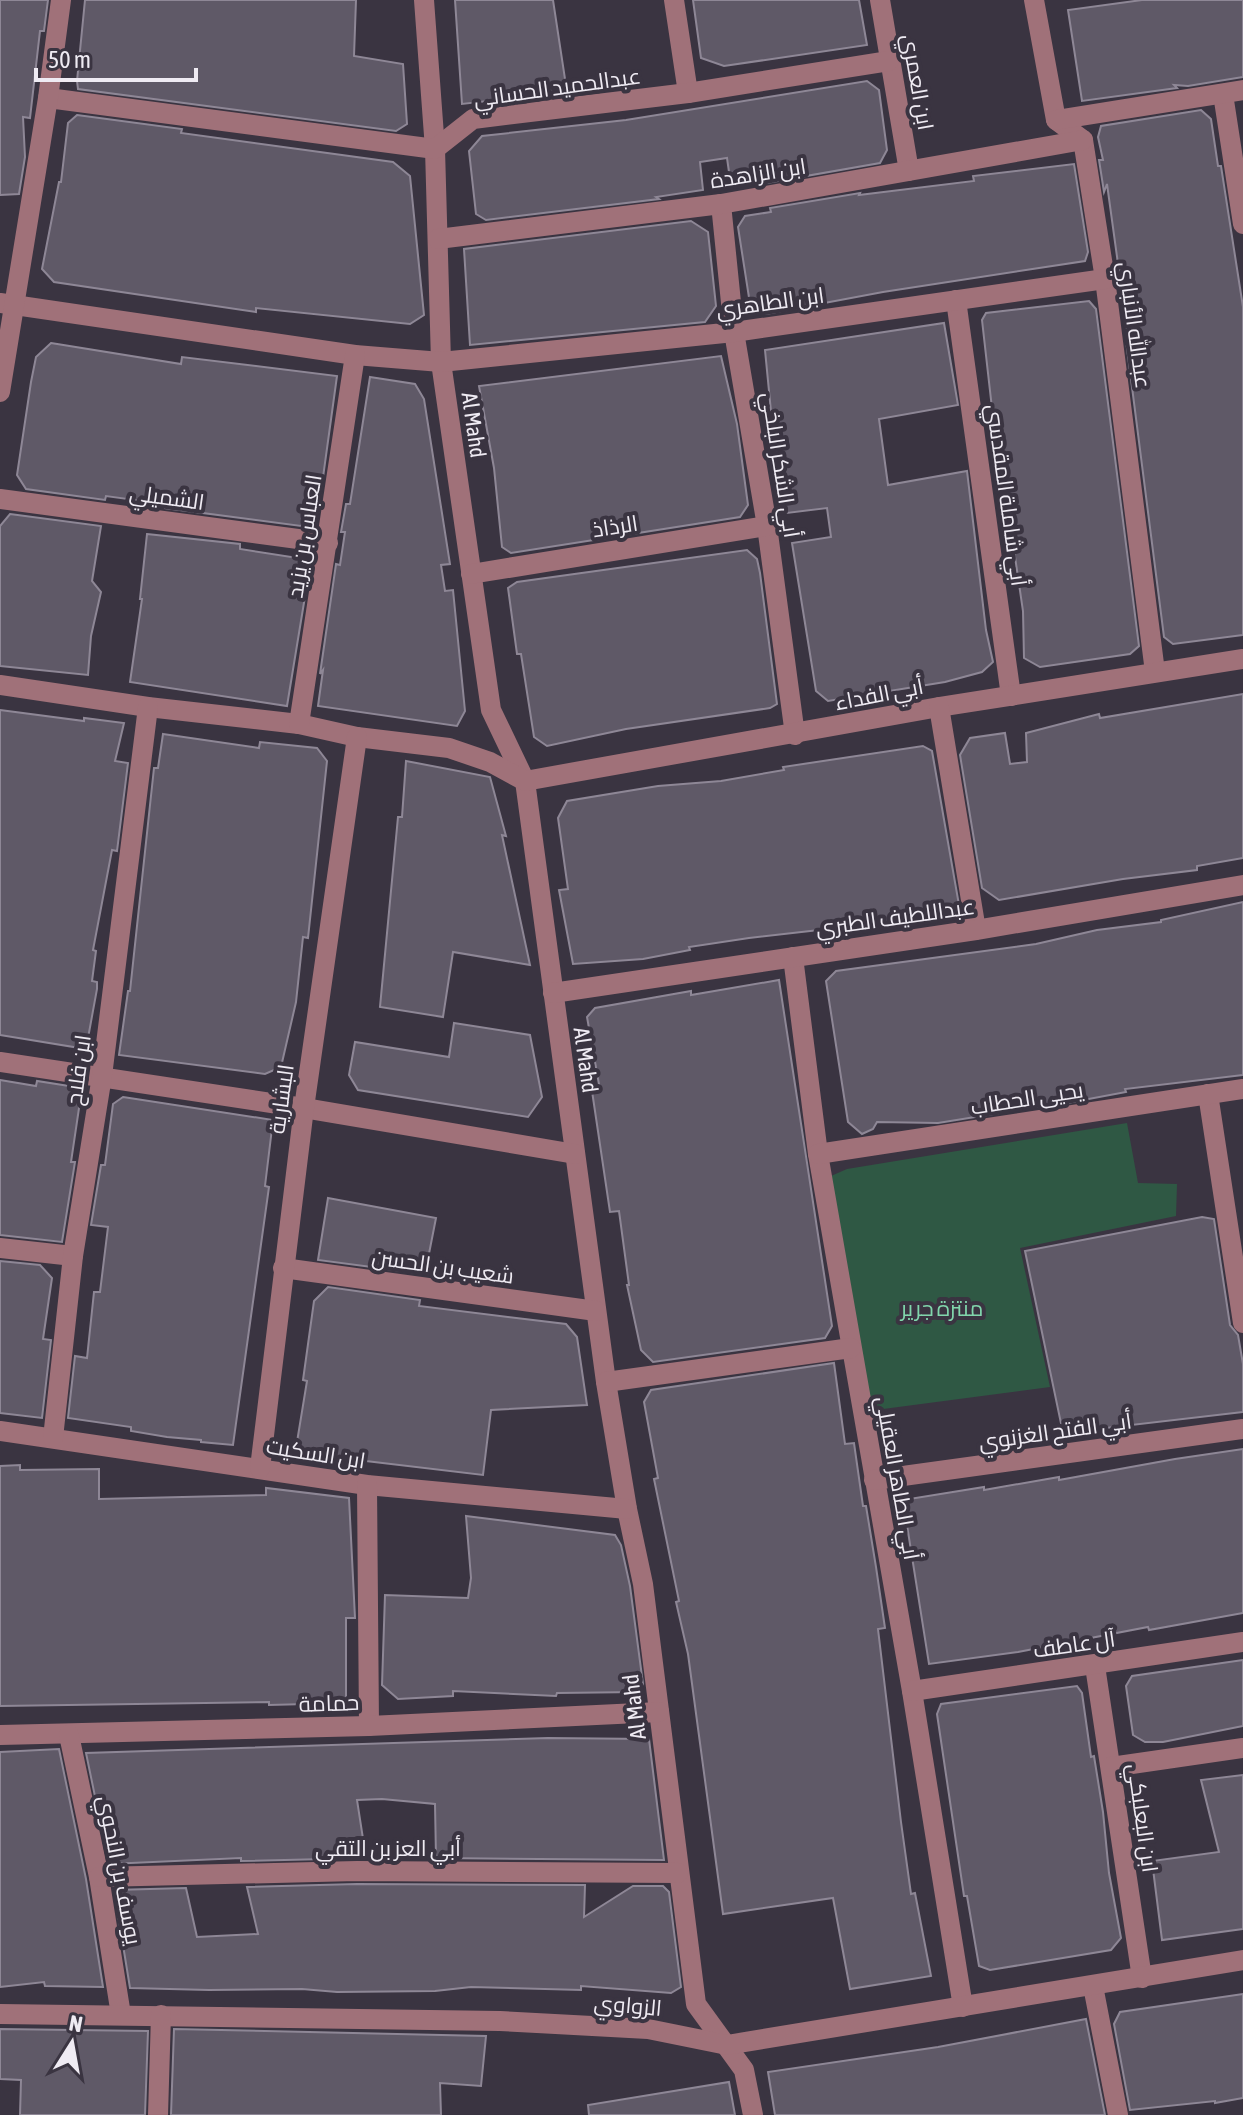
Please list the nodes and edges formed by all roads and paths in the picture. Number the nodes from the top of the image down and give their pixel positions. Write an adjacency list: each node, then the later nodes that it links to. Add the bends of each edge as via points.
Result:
1 (61, 0): 9 (street)
2 (424, 0): 12 (street, Al Mahd)
3 (674, 0): 8 (street)
4 (880, 0): 6 (street, ابن العمري)
5 (1035, 0): 10 (street)
6 (889, 61): 8 (street, عبدالحميد الحساني); 13 (street, ابن العمري)
7 (1233, 92): 10 (street); 14 (street)
8 (688, 93): 12 (street, عبدالحميد الحساني, via 473,119)
9 (48, 98): 12 (street); 20 (street)
10 (1056, 120): 11 (street)
11 (1083, 140): 13 (street, ابن الزاهدة); 18 (street, عبدالله الأنباري)
12 (435, 149): 17 (street, Al Mahd)
13 (909, 171): 15 (street, ابن الزاهدة)
14 (1242, 201): 16 (street)
15 (721, 204): 17 (street, ابن الزاهدة); 21 (street, أبي الشكر البلخي)
16 (1243, 224)
17 (438, 239): 23 (street, Al Mahd)
18 (1105, 279): 19 (street, ابن الطاهري); 30 (street, عبدالله الأنباري)
19 (956, 300): 21 (street, ابن الطاهري); 32 (street, أبي شاملة المقدسي)
20 (7, 304): 22 (street); 24 (street)
21 (734, 332): 23 (street, ابن الطاهري); 26 (street, أبي الشكر البلخي)
22 (355, 355): 23 (street); 27 (street, العباس بن يزيد)
23 (441, 362): 28 (street, Al Mahd)
24 (0, 392)
25 (0, 499): 27 (street, الشميلي)
26 (767, 526): 28 (street, الرذاذ); 36 (street, أبي الشكر البلخي)
27 (328, 543): 35 (street, العباس بن يزيد)
28 (471, 574): 38 (street, Al Mahd, via 491,710)
29 (1243, 659): 30 (street, أبي الفداء)
30 (1155, 672): 32 (street, أبي الفداء)
31 (0, 685): 33 (street)
32 (1011, 696): 34 (street, أبي الفداء)
33 (148, 707): 35 (street); 44 (street, ابن فلاح)
34 (939, 707): 36 (street, أبي الفداء); 40 (street)
35 (299, 724): 37 (street)
36 (795, 735): 38 (street, أبي الفداء)
37 (357, 737): 38 (street, via 449,748); 47 (street, البشارية)
38 (525, 781): 42 (street, Al Mahd)
39 (1243, 885): 40 (street, عبداللطيف الطبري)
40 (976, 930): 41 (street, عبداللطيف الطبري)
41 (793, 957): 42 (street, عبداللطيف الطبري); 49 (street, أبي الطاهر العقيلي)
42 (553, 993): 48 (street, Al Mahd)
43 (0, 1062): 44 (street)
44 (102, 1076): 47 (street); 51 (street, ابن فلاح)
45 (1243, 1089): 46 (street, يحيى الحطاب)
46 (1208, 1094): 49 (street, يحيى الحطاب); 54 (street)
47 (304, 1108): 48 (street); 52 (street, البشارية)
48 (575, 1154): 53 (street, Al Mahd)
49 (818, 1154): 55 (street, أبي الطاهر العقيلي)
50 (0, 1248): 51 (street)
51 (73, 1256): 59 (street, ابن فلاح)
52 (283, 1268): 53 (street, شعيب بن الحسن); 60 (street, البشارية)
53 (596, 1311): 56 (street, Al Mahd)
54 (1243, 1323)
55 (851, 1348): 56 (street); 61 (street, أبي الطاهر العقيلي)
56 (606, 1382): 63 (street, Al Mahd)
57 (1243, 1429): 61 (street, أبي الفتح الغزنوي)
58 (0, 1431): 59 (street, ابن السكيت)
59 (53, 1438): 60 (street, ابن السكيت)
60 (260, 1468): 62 (street, ابن السكيت)
61 (874, 1480): 66 (street, أبي الطاهر العقيلي)
62 (367, 1485): 63 (street, ابن السكيت); 68 (street)
63 (627, 1509): 67 (street, Al Mahd, via 643,1584)
64 (1243, 1642): 65 (street, آل عاطف)
65 (1095, 1666): 66 (street, آل عاطف); 72 (street, ابن البعلبكي)
66 (912, 1691): 78 (street, أبي الطاهر العقيلي)
67 (659, 1712): 68 (street, حمامة); 73 (street, Al Mahd)
68 (369, 1726): 70 (street, حمامة)
69 (0, 1735): 70 (street, حمامة)
70 (69, 1735): 74 (street, يوسف بن النحوي)
71 (1243, 1748): 72 (street)
72 (1111, 1767): 76 (street, ابن البعلبكي)
73 (678, 1873): 74 (street, أبي العز بن التقي, via 357,1871); 82 (street, Al Mahd, via 696,2004)
74 (99, 1877): 80 (street, يوسف بن النحوي)
75 (1243, 1960): 76 (street, الزواوي)
76 (1142, 1978): 77 (street, الزواوي)
77 (1093, 1986): 78 (street, الزواوي); 85 (street)
78 (963, 2007): 82 (street, الزواوي)
79 (0, 2014): 80 (street, الزواوي)
80 (121, 2015): 81 (street, الزواوي)
81 (161, 2015): 82 (street, الزواوي, via 559,2024 648,2029); 83 (street)
82 (727, 2045): 84 (street, Al Mahd, via 744,2070)
83 (158, 2115)
84 (753, 2115)
85 (1118, 2115)

